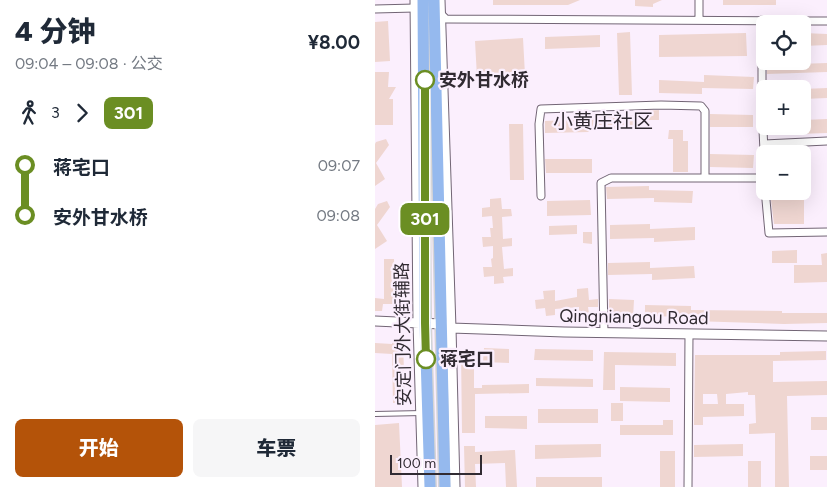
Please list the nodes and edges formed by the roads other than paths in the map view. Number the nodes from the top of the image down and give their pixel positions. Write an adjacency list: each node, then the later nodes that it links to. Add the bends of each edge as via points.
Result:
1 (699, 0): 4 (street)
2 (428, 4): 3 (street); 4 (street, via 446,19); 17 (main road); 18 (main road)
3 (375, 9)
4 (699, 20): 5 (street)
5 (756, 20)
6 (811, 21): 7 (street)
7 (827, 21)
8 (763, 70): 10 (street)
9 (827, 141): 10 (street)
10 (764, 144)
11 (705, 178): 12 (street); 13 (street, via 705,110 701,106 541,109); 19 (street, via 611,178 601,183)
12 (756, 178)
13 (541, 196)
14 (766, 200): 15 (street, via 769,233)
15 (827, 232)
16 (375, 321): 17 (street, Qingniangou Road)
17 (422, 323): 18 (street, Qingniangou Road); 24 (main road)
18 (446, 326): 19 (street, Qingniangou Road); 22 (street); 23 (main road)
19 (605, 332): 20 (street, Qingniangou Road)
20 (689, 334): 21 (street, Qingniangou Road); 30 (street)
21 (827, 336)
22 (451, 372): 23 (street); 29 (street)
23 (442, 385): 28 (main road)
24 (425, 413): 25 (lane); 26 (street, 安定门外大街辅路); 27 (main road)
25 (375, 414)
26 (423, 487)
27 (430, 487)
28 (445, 487)
29 (455, 487)
30 (688, 487)

